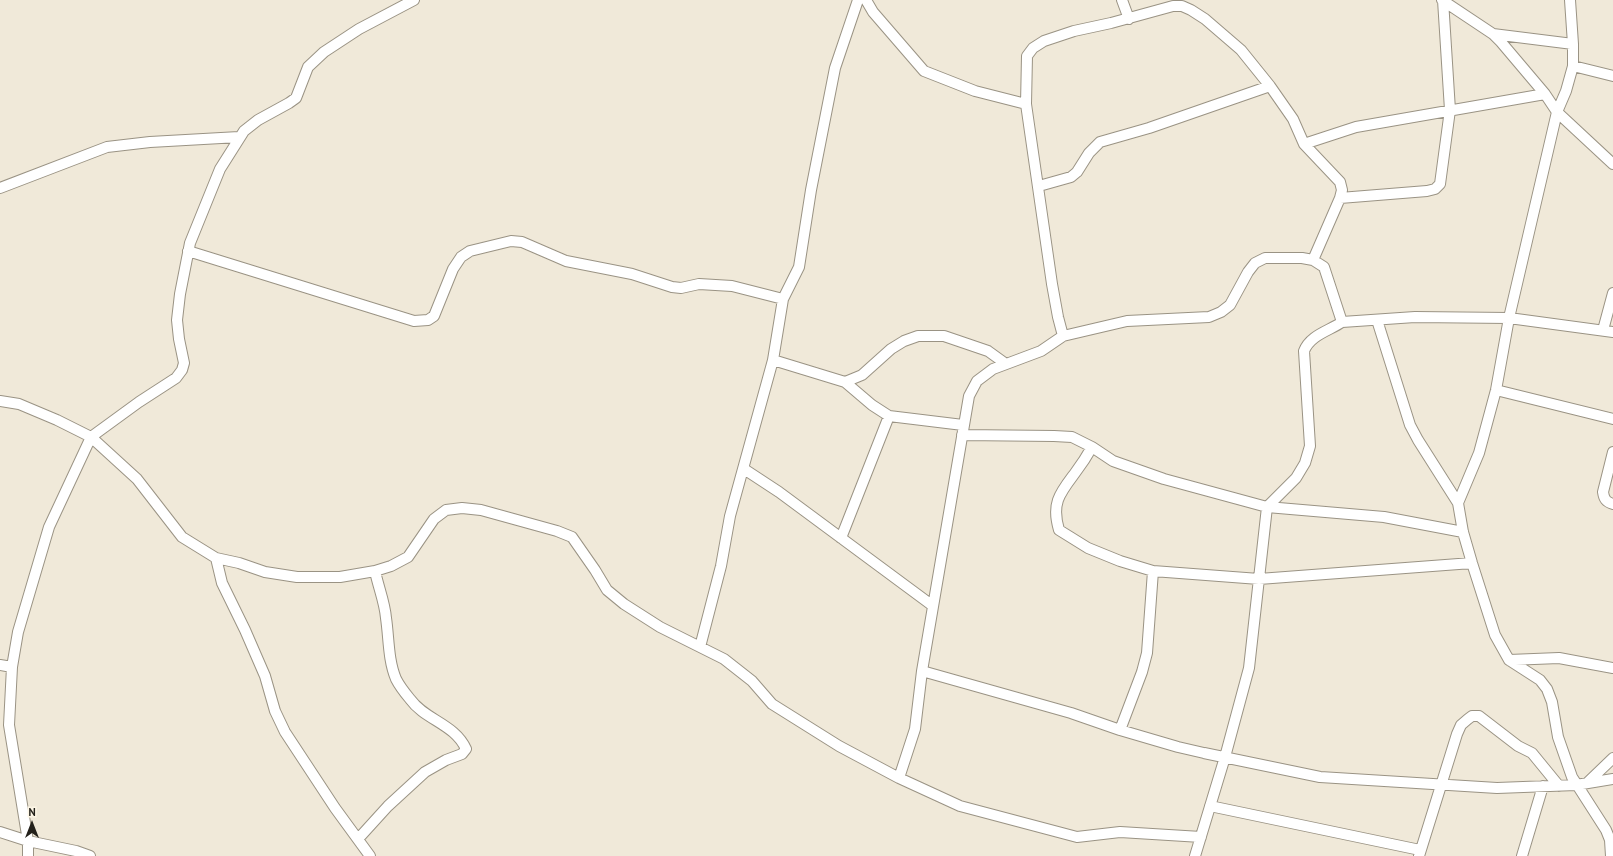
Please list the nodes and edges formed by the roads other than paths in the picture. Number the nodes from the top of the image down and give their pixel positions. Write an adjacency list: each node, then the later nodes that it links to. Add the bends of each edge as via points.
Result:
1 (414, 0): 17 (street, via 359,29 324,52 308,67 296,98 258,120)
2 (858, 0): 28 (street, via 835,68 799,267)
3 (866, 0): 14 (street, via 873,12 924,71 976,91)
4 (1122, 0): 7 (street)
5 (1442, 0): 8 (street); 15 (street)
6 (1570, 0): 9 (street)
7 (1129, 19): 12 (street, via 1173,6 1182,6 1204,19 1240,50); 14 (street, via 1074,31 1044,41 1033,48 1028,56)
8 (1492, 34): 9 (street); 13 (street)
9 (1573, 44): 10 (street)
10 (1573, 66): 11 (street); 16 (street)
11 (1613, 76)
12 (1270, 86): 18 (street, via 1293,119); 22 (street, via 1149,128 1100,142 1071,177)
13 (1545, 94): 15 (street); 16 (street)
14 (1026, 104): 22 (street)
15 (1450, 110): 18 (street, via 1356,127); 24 (street, via 1440,184 1435,189)
16 (1557, 112): 19 (street); 29 (street)
17 (239, 137): 23 (street, via 107,147); 25 (street, via 220,169)
18 (1304, 144): 24 (street, via 1340,182)
19 (1598, 149): 20 (street); 21 (street)
20 (1613, 154)
21 (1613, 164)
22 (1039, 186): 33 (street, via 1052,284)
23 (0, 188)
24 (1340, 198): 26 (street)
25 (188, 251): 28 (street, via 414,321 428,320 434,316 461,257 470,251 512,241 522,242 566,261 632,274 672,287 700,284 732,286); 42 (street, via 177,320 184,363 182,370 176,378)
26 (1313, 260): 31 (street, via 1324,267); 33 (street, via 1265,258 1255,263 1230,305 1222,312 1209,317 1127,321)
27 (1613, 293): 32 (street)
28 (782, 299): 34 (street)
29 (1509, 318): 30 (street, via 1415,317); 32 (street); 37 (street)
30 (1377, 320): 31 (street); 46 (street, via 1410,425)
31 (1342, 322): 48 (street, via 1312,338 1304,351 1310,446 1296,478)
32 (1608, 331)
33 (1063, 336): 35 (street, via 1041,351)
34 (773, 360): 36 (street); 45 (street)
35 (1006, 364): 36 (street, via 988,351 944,336 918,336 891,349 862,375); 41 (street, via 993,369 977,381 969,396)
36 (845, 382): 39 (street)
37 (1496, 390): 40 (street); 46 (street, via 1479,453)
38 (0, 401): 42 (street, via 19,404)
39 (889, 416): 41 (street); 50 (street)
40 (1613, 419)
41 (963, 430): 43 (street, via 1072,437); 56 (street)
42 (90, 437): 51 (street, via 137,479 182,537); 60 (street, via 49,527 18,632)
43 (1092, 447): 48 (street, via 1113,461 1164,479); 54 (street, via 1058,497 1056,519 1059,530 1088,548)
44 (1613, 452): 47 (street, via 1603,492 1608,503)
45 (744, 469): 50 (street); 57 (street, via 730,516 721,566)
46 (1458, 503): 49 (street)
47 (1613, 504)
48 (1267, 507): 49 (street, via 1384,517); 55 (street)
49 (1463, 532): 52 (street)
50 (841, 538): 56 (street)
51 (216, 558): 53 (street, via 265,572 297,577 340,576); 77 (street, via 222,583 265,676 275,711 294,744)
52 (1472, 563): 55 (street); 58 (street, via 1495,635)
53 (375, 571): 57 (street, via 408,557 434,520 446,510 481,510 572,537 607,590 660,627); 77 (street, via 396,679 411,701 455,733 463,741 466,749 462,754 425,772 388,806)
54 (1152, 571): 55 (street); 63 (street, via 1147,653)
55 (1259, 579): 64 (street, via 1249,668)
56 (933, 606): 62 (street)
57 (700, 647): 66 (street, via 724,659 772,704 840,746)
58 (1509, 660): 61 (street, via 1559,658); 70 (street, via 1540,680 1547,690 1552,702 1558,737)
59 (0, 665): 60 (street)
60 (12, 667): 78 (street, via 9,725)
61 (1613, 668)
62 (922, 671): 63 (street, via 1071,713); 66 (street, via 915,729)
63 (1120, 730): 64 (street, via 1204,754)
64 (1225, 757): 69 (street, via 1320,777); 73 (street)
65 (1613, 758): 68 (street)
66 (899, 778): 76 (street, via 960,806 1077,837 1120,832)
67 (1613, 779): 68 (street)
68 (1587, 783): 70 (street)
69 (1442, 785): 71 (street, via 1498,788); 72 (street, via 1457,734 1472,716 1480,716 1532,754); 79 (street)
70 (1576, 785): 72 (street); 74 (street)
71 (1543, 786): 72 (street); 84 (street)
72 (1559, 786)
73 (1210, 806): 76 (street); 79 (street)
74 (1609, 829): 85 (street)
75 (0, 832): 78 (street)
76 (1201, 837): 83 (street)
77 (358, 839): 82 (street)
78 (28, 841): 80 (street); 81 (street)
79 (1419, 853)
80 (28, 856)
81 (90, 856)
82 (370, 856)
83 (1195, 856)
84 (1522, 856)
85 (1611, 856)

